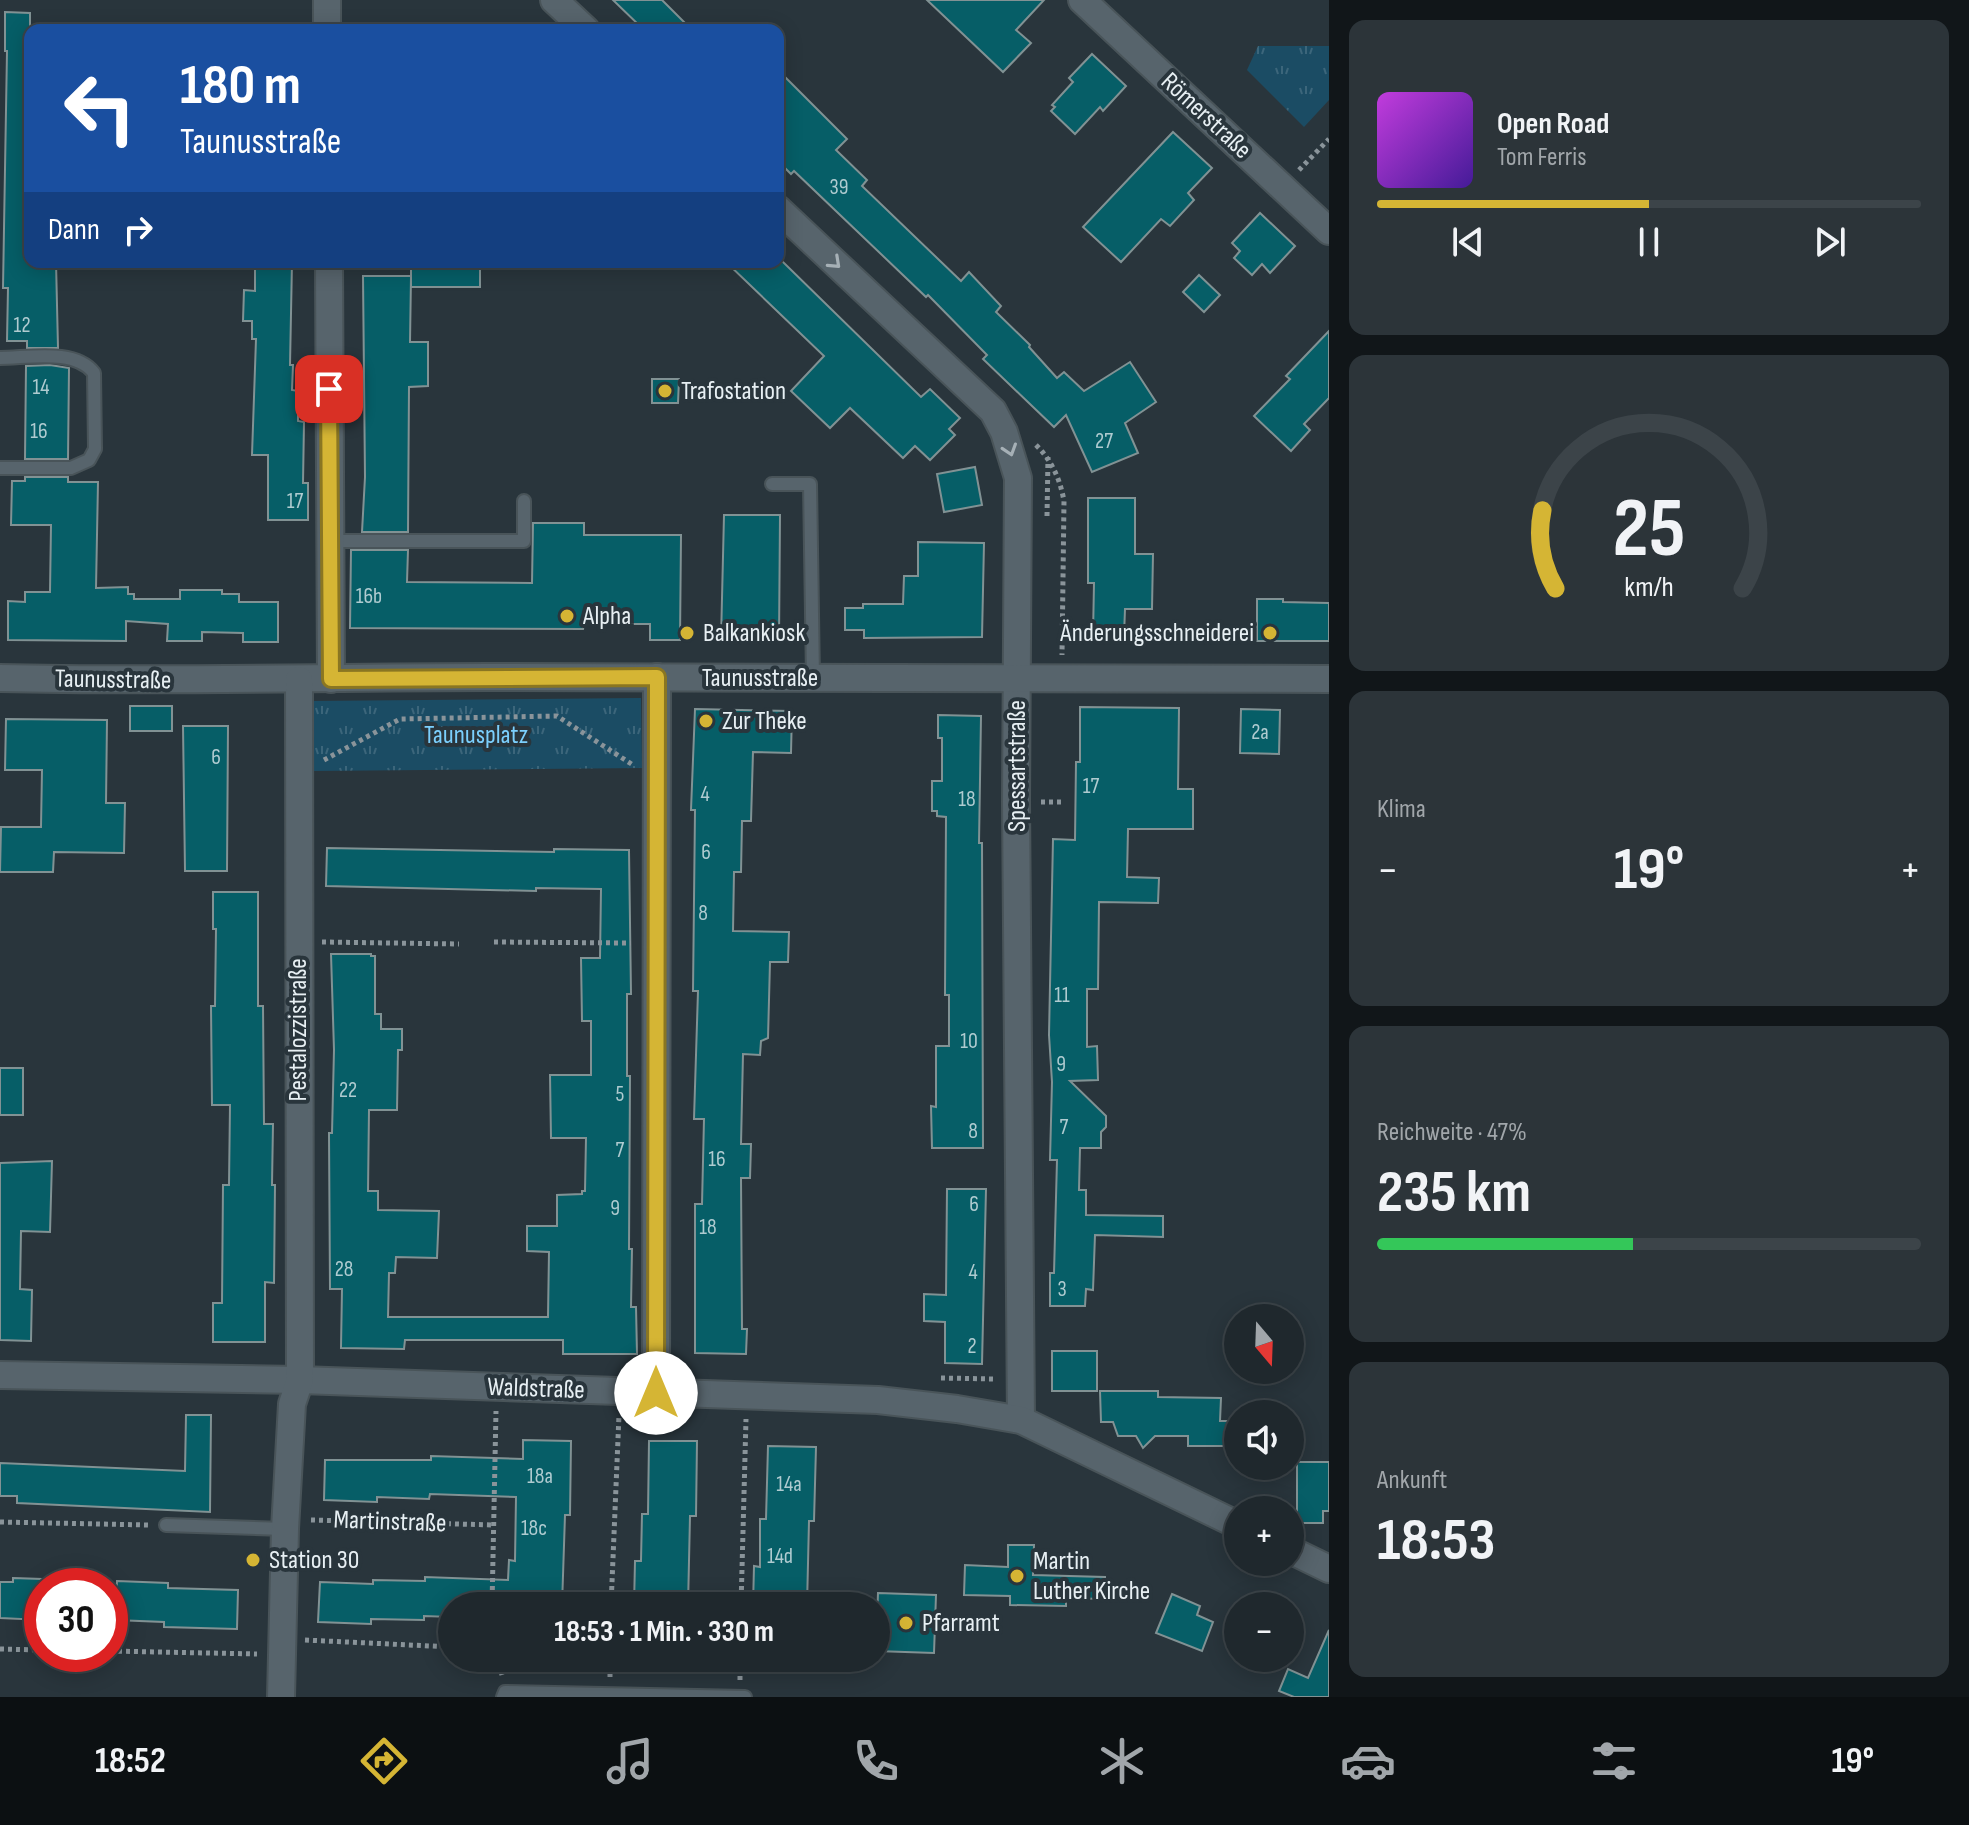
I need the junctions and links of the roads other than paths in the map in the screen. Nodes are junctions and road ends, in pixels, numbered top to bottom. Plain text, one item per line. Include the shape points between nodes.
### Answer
1 (327, 0) edge
2 (554, 0) edge
3 (1082, 0) edge
4 (327, 24) edge
5 (580, 24) edge
6 (784, 215) edge
7 (1329, 231) edge
8 (329, 268) edge
9 (0, 358) edge
10 (0, 468) edge
11 (772, 484) dead end
12 (524, 501) dead end
13 (330, 541) junction
14 (657, 677) junction
15 (0, 678) edge
16 (813, 678) junction
17 (331, 679) junction
18 (1329, 679) edge
19 (299, 680) junction
20 (1017, 681) junction
21 (0, 1375) edge
22 (300, 1380) junction
23 (656, 1393) junction
24 (1021, 1420) junction
25 (1224, 1518) edge
26 (285, 1524) junction
27 (166, 1525) road end
28 (1304, 1557) edge
29 (1329, 1569) edge
30 (281, 1697) edge
31 (503, 1697) edge
32 (745, 1697) edge

1 - 4 street
2 - 5 street
3 - 7 street, Römerstraße
6 -> 20 street, Spessartstraße via 993,411 1004,432 1018,478
8 - 13 street
9 - 10 lane via 69,358 91,369 95,449 89,460 71,468
11 - 16 lane via 810,484
12 - 13 lane via 524,541
13 - 17 street
14 - 16 street, Taunusstraße
14 - 17 street, Taunusstraße
14 - 23 street
15 - 19 street, Taunusstraße
16 - 20 street, Taunusstraße
17 - 19 street, Taunusstraße
18 - 20 street, Taunusstraße
19 - 22 street, Pestalozzistraße
20 - 24 street, Spessartstraße
21 - 22 street, Waldstraße
22 - 23 street, Waldstraße
22 - 26 street via 292,1404
23 - 24 street, Waldstraße via 878,1400
24 - 25 street, Waldstraße
26 - 27 lane
26 - 30 street
28 - 29 street
31 - 32 lane via 505,1692

